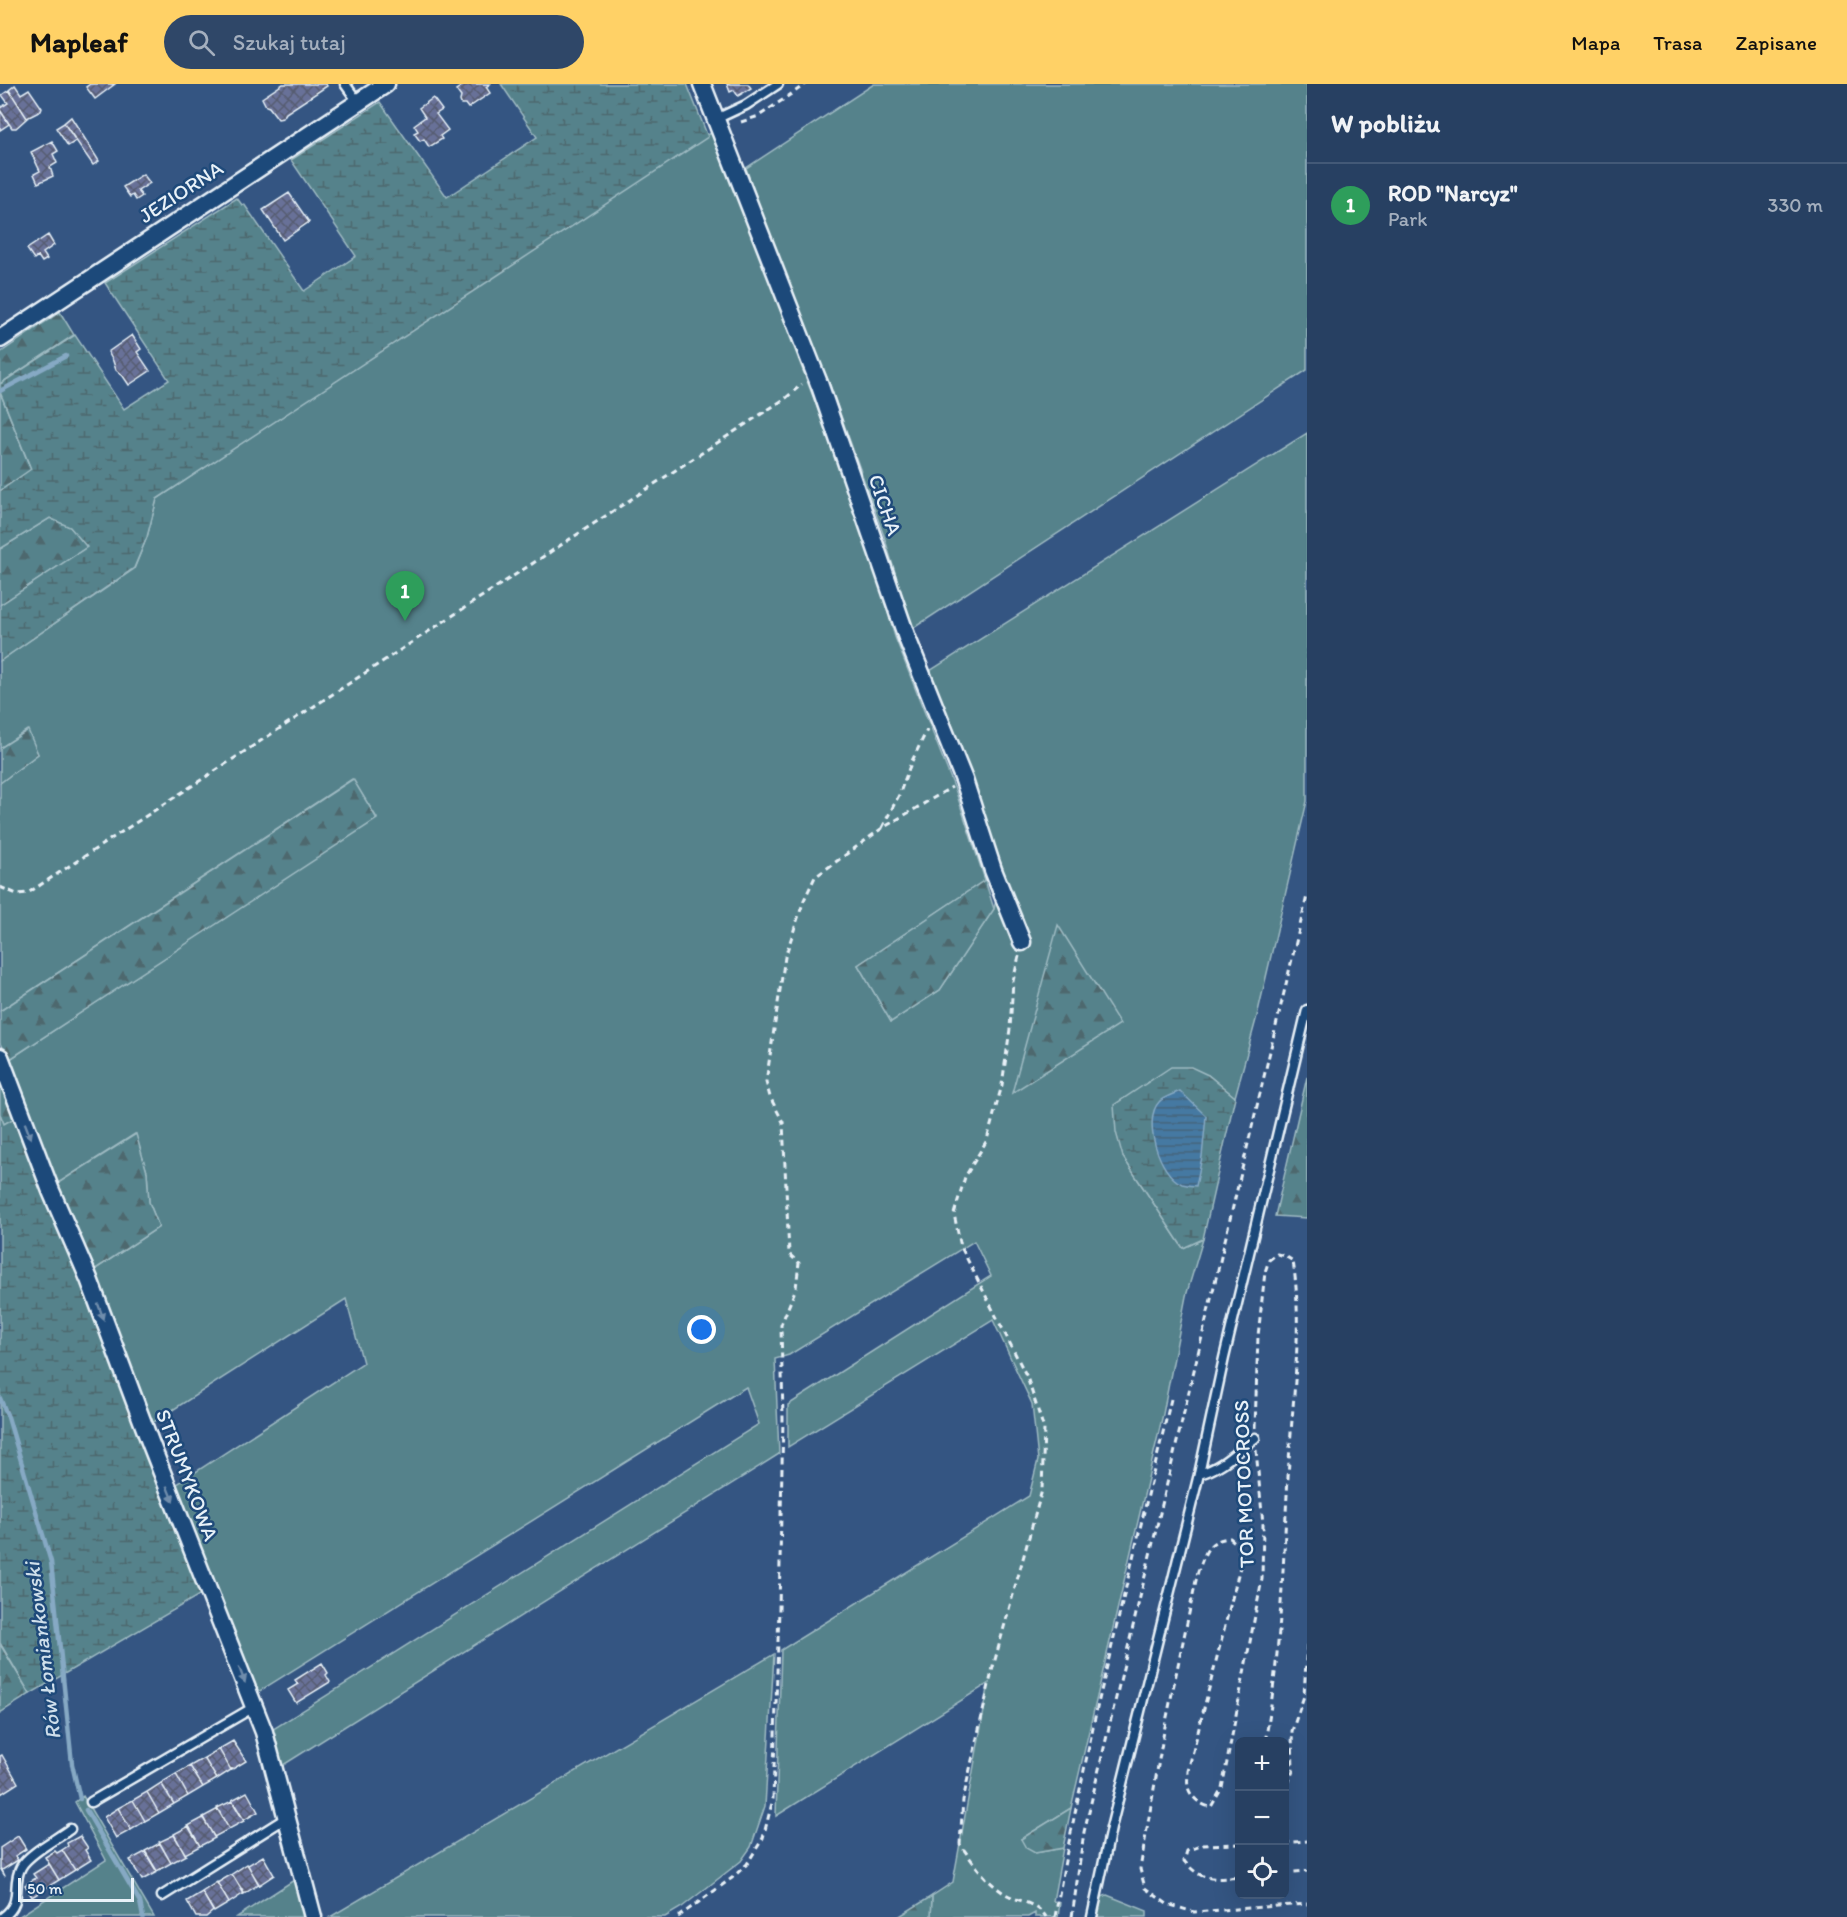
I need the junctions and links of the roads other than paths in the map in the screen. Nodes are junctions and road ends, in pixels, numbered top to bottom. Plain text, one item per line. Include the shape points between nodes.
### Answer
1 (345, 84) edge
2 (386, 84) edge
3 (702, 84) edge
4 (778, 84) edge
5 (358, 102) junction
6 (716, 119) junction
7 (0, 339) edge
8 (1022, 942) road end
9 (1307, 1010) edge
10 (0, 1056) edge
11 (1255, 1438) road end
12 (1199, 1474) junction
13 (254, 1707) junction
14 (91, 1802) dead end
15 (286, 1818) junction
16 (70, 1829) dead end
17 (162, 1896) dead end
18 (3, 1917) edge
19 (313, 1917) edge
20 (1092, 1917) edge

1 - 5 lane
2 - 5 street, JEZIORNA
3 - 6 street, CICHA
4 - 6 lane
5 - 7 street, JEZIORNA
6 - 8 street, CICHA via 820,386 907,638 964,780 993,870
9 - 12 lane
10 -> 13 street, STRUMYKOWA
11 - 12 lane via 1223,1465
12 - 20 lane
13 - 14 lane
13 - 15 street, STRUMYKOWA
15 - 17 lane
15 - 19 street, STRUMYKOWA
16 - 18 lane via 26,1861 17,1878 16,1903

